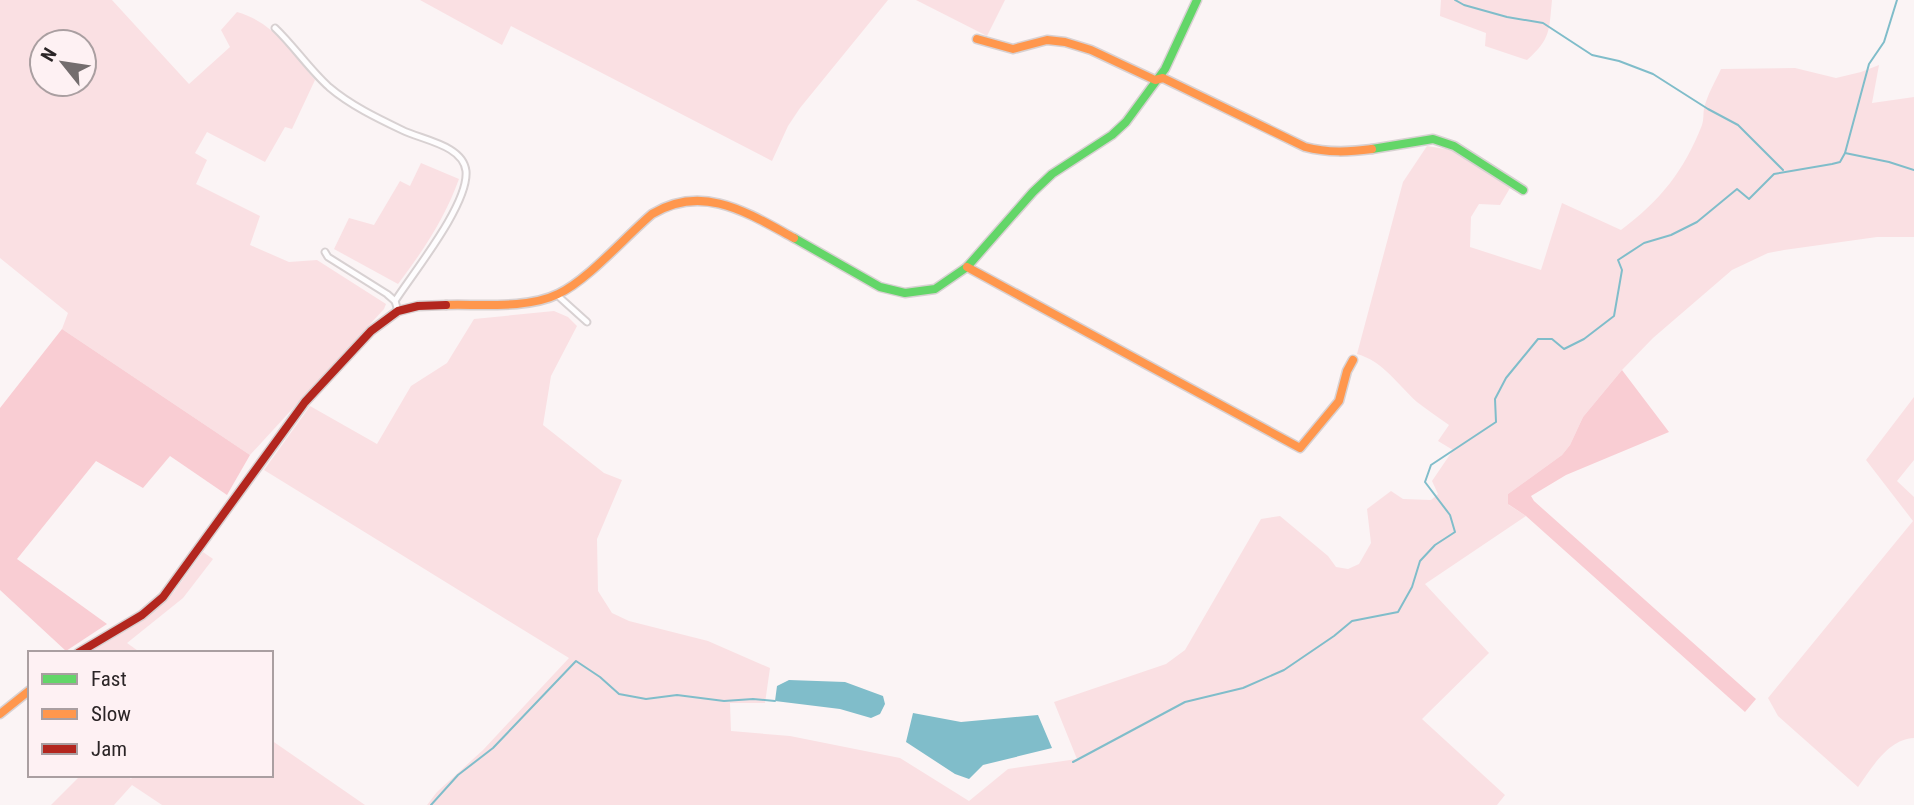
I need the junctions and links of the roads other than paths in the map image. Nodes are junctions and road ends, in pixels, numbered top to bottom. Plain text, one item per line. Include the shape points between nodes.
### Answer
1 (1197, 0) edge
2 (275, 28) dead end
3 (977, 39) dead end
4 (1160, 78) junction
5 (1523, 190) dead end
6 (325, 252) dead end
7 (967, 267) junction
8 (557, 295) junction
9 (395, 301) junction
10 (398, 311) junction
11 (587, 322) dead end
12 (1353, 360) dead end
13 (81, 651) edge
14 (28, 692) edge
15 (0, 713) edge

1 - 4 street
2 - 9 street via 340,96 456,152 464,163 466,178 456,207
3 - 4 street via 1019,50 1056,40 1155,80
4 - 5 street via 1313,149 1350,152 1425,139 1441,141
4 - 7 street via 1119,129 1042,183
6 - 9 street
7 - 8 street via 935,289 895,292 752,215 718,202 690,199 652,214 580,280
7 - 12 street via 1300,448 1339,401
8 - 10 street via 522,303 418,306
8 - 11 street
9 - 10 street
10 - 13 street via 371,331 306,402 163,597
14 - 15 street

